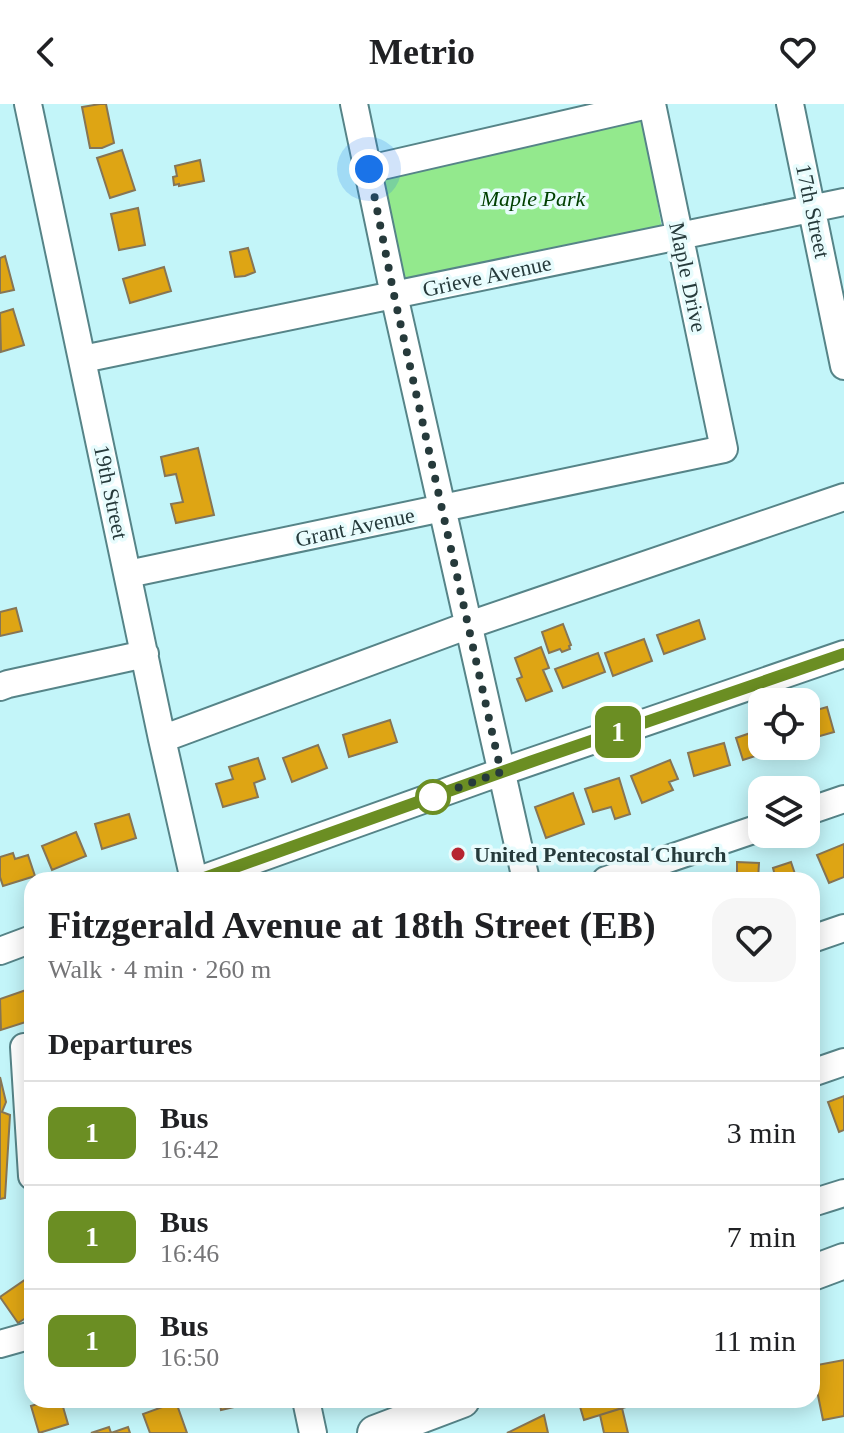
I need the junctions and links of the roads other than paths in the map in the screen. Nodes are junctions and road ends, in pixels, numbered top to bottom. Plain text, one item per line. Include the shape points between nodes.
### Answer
1 (28, 104) edge
2 (354, 104) edge
3 (652, 104) edge
4 (790, 104) edge
5 (369, 169) junction
6 (844, 202) edge
7 (812, 208) junction
8 (679, 237) junction
9 (394, 295) junction
10 (83, 359) junction
11 (844, 366) edge
12 (724, 449) joint
13 (844, 497) edge
14 (442, 509) junction
15 (128, 574) junction
16 (469, 625) junction
17 (145, 654) junction
18 (844, 654) edge
19 (0, 687) edge
20 (162, 739) junction
21 (501, 772) junction
22 (844, 799) edge
23 (820, 807) edge
24 (748, 832) edge
25 (195, 872) edge
26 (220, 872) edge
27 (524, 872) edge
28 (630, 872) edge
29 (844, 928) edge
30 (820, 936) edge
31 (24, 942) edge
32 (0, 951) edge
33 (19, 1049) edge
34 (844, 1062) edge
35 (820, 1070) edge
36 (24, 1098) edge
37 (844, 1193) edge
38 (820, 1200) edge
39 (844, 1261) edge
40 (820, 1269) edge
41 (24, 1337) edge
42 (0, 1344) edge
43 (308, 1408) edge
44 (441, 1408) edge
45 (313, 1433) edge
46 (375, 1433) edge

1 - 10 street, 19th Street
2 - 5 street
3 - 5 street
3 - 8 street, Maple Drive
4 - 7 street, 17th Street
5 - 9 street
6 - 7 street, Grieve Avenue
7 - 8 street, Grieve Avenue
7 - 11 street, 17th Street
8 - 9 street, Grieve Avenue
8 - 12 street, Maple Drive
9 - 10 street, Grieve Avenue
9 - 14 street
10 - 15 street, 19th Street
12 - 14 street, Grant Avenue
13 - 16 street
14 - 15 street, Grant Avenue
14 - 16 street
15 - 17 street, 19th Street
16 - 20 street
16 - 21 street
17 - 19 street
17 - 20 street, 19th Street
18 - 21 street
20 - 25 street, 19th Street
21 - 26 street
21 - 27 street
22 - 23 street
24 - 28 street
29 - 30 street
31 - 32 street
33 - 36 street
34 - 35 street
37 - 38 street
39 - 40 main road
41 - 42 street
43 - 45 street
44 - 46 main road

